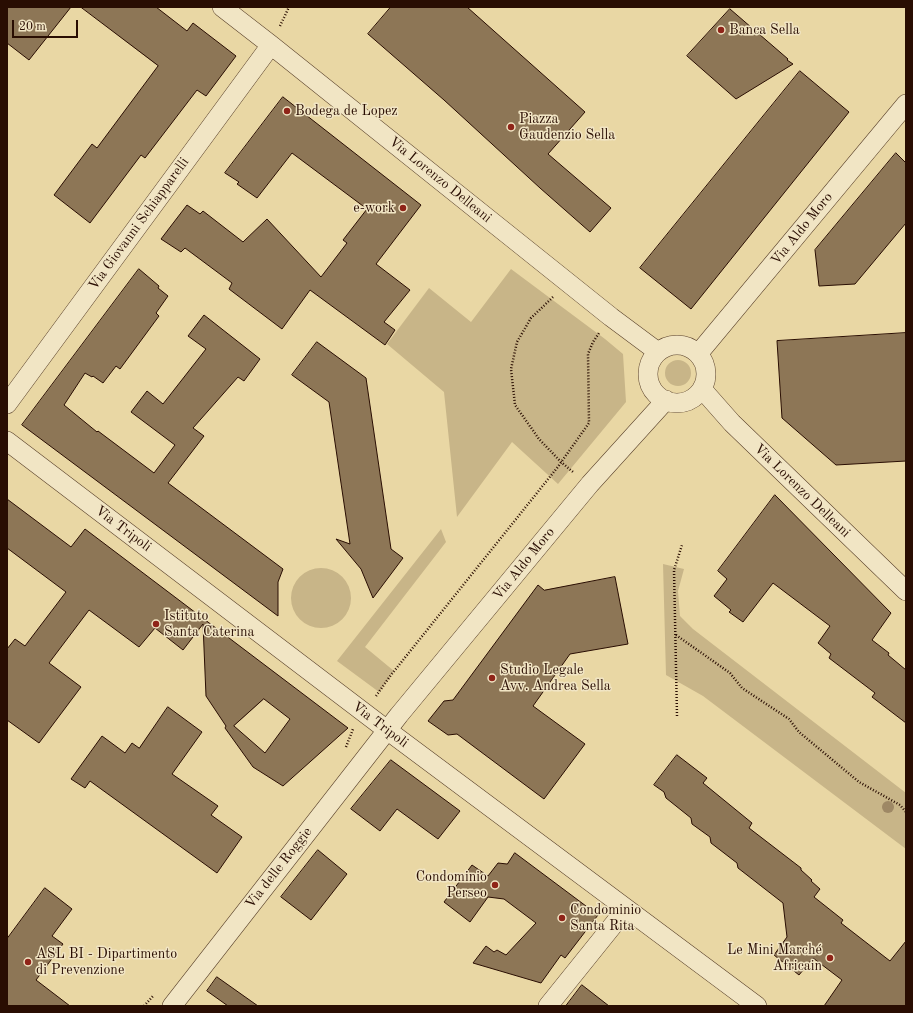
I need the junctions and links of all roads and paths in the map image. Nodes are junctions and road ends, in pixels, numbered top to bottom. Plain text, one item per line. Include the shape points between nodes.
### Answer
1 (222, 7) edge
2 (271, 45) junction
3 (906, 104) edge
4 (568, 283) junction
5 (611, 317) junction
6 (658, 352) junction
7 (698, 354) junction
8 (702, 389) junction
9 (666, 400) junction
10 (7, 404) edge
11 (7, 441) edge
12 (561, 462) junction
13 (590, 484) junction
14 (682, 545) dead end
15 (906, 591) edge
16 (676, 635) junction
17 (364, 713) junction
18 (677, 716) dead end
19 (387, 730) junction
20 (344, 753) dead end
21 (906, 812) edge
22 (626, 909) junction
23 (154, 994) dead end
24 (144, 1006) edge
25 (172, 1006) edge
26 (548, 1006) edge
27 (757, 1006) edge

1 - 2 street, Via Lorenzo Delleani
2 - 4 street, Via Lorenzo Delleani
2 - 10 street, Via Giovanni Schiapparelli
3 - 7 street, Via Aldo Moro
4 - 5 street, Via Lorenzo Delleani
4 - 12 path via 532,318 517,342 511,370 515,405 539,439
5 - 6 street, Via Lorenzo Delleani
5 - 12 path via 593,342 588,354 589,423
6 - 7 street via 666,347 679,345
6 - 9 street via 649,368 649,378 657,395
7 - 8 street via 704,362 706,371
8 - 9 street via 690,400 674,403
8 - 15 street, Via Lorenzo Delleani via 732,423
9 - 13 street, Via Aldo Moro
11 - 17 street, Via Tripoli
12 - 13 path
12 - 17 path via 391,675
13 - 19 street, Via Aldo Moro
14 - 16 path via 674,570
16 - 18 path
16 - 21 path via 730,673 742,688 789,719 799,732 859,782 900,805
17 - 19 street, Via Tripoli
17 - 20 path via 352,730
19 - 22 street, Via Tripoli
19 - 25 street, Via delle Roggie
22 - 26 street
22 - 27 street, Via Tripoli
23 - 24 path

